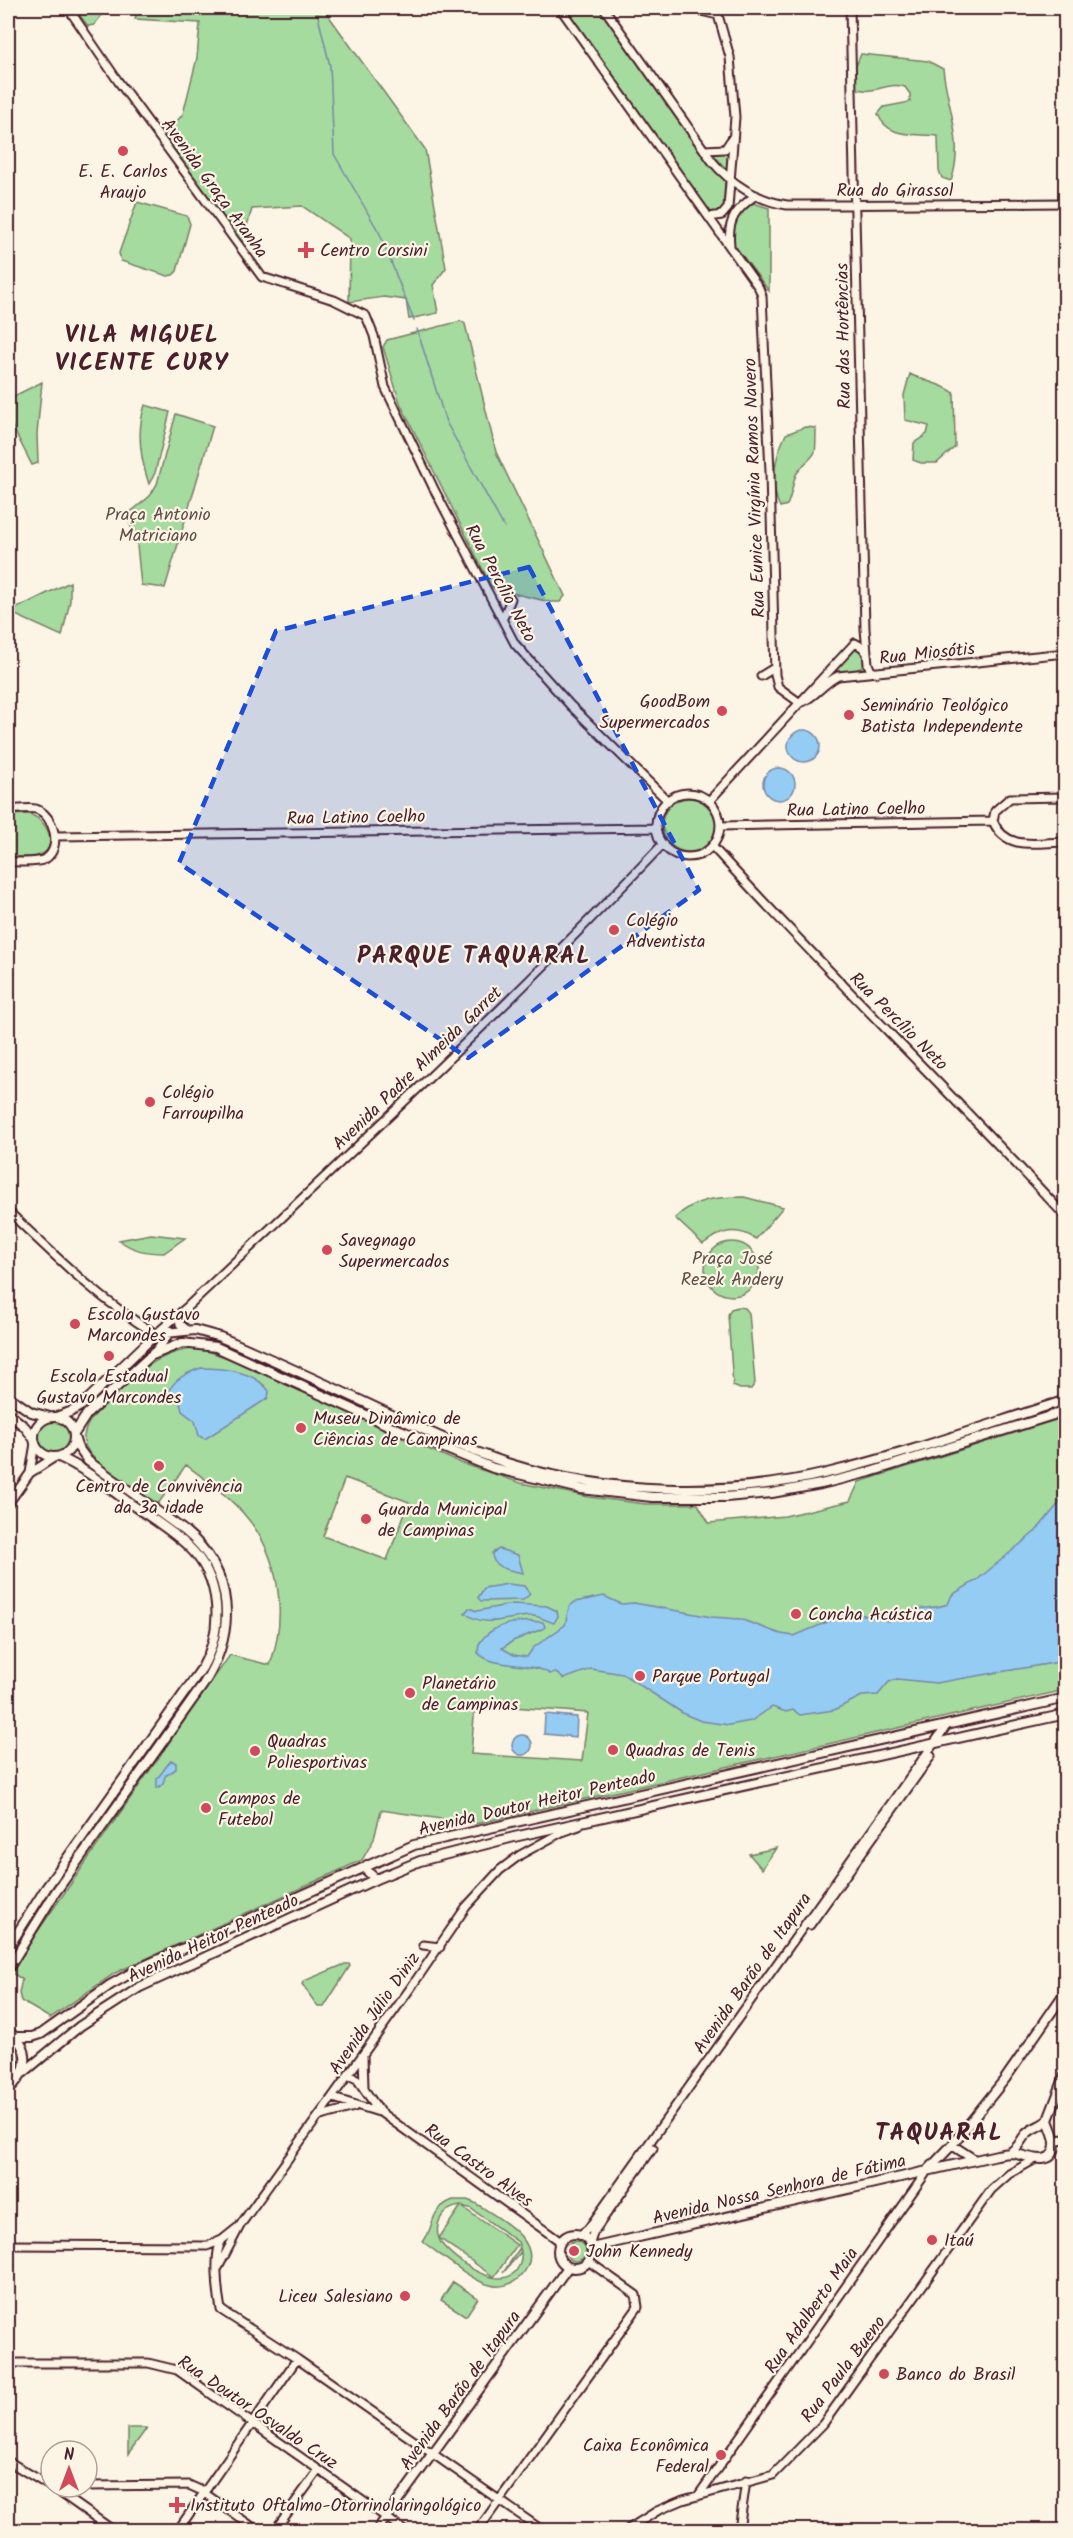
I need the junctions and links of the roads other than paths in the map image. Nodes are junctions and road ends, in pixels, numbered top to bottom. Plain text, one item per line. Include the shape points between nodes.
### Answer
1 (68, 8) edge
2 (560, 8) edge
3 (604, 8) edge
4 (612, 8) edge
5 (688, 8) edge
6 (850, 8) edge
7 (717, 11) edge
8 (611, 17) junction
9 (735, 135) junction
10 (705, 150) junction
11 (731, 180) junction
12 (756, 195) junction
13 (1065, 203) edge
14 (855, 205) junction
15 (709, 217) junction
16 (730, 248) junction
17 (374, 336) joint
18 (511, 599) dead end
19 (502, 618) junction
20 (1065, 652) edge
21 (868, 654) junction
22 (868, 664) junction
23 (835, 665) junction
24 (774, 668) junction
25 (876, 673) junction
26 (856, 675) junction
27 (761, 676) dead end
28 (838, 676) junction
29 (800, 703) junction
30 (1065, 797) edge
31 (668, 801) junction
32 (709, 801) junction
33 (8, 810) edge
34 (993, 822) junction
35 (720, 826) junction
36 (657, 828) junction
37 (55, 836) junction
38 (1065, 842) edge
39 (663, 844) junction
40 (712, 846) junction
41 (8, 862) edge
42 (8, 1211) edge
43 (1065, 1217) edge
44 (186, 1308) junction
45 (179, 1318) junction
46 (139, 1323) junction
47 (186, 1329) junction
48 (170, 1332) junction
49 (156, 1334) junction
50 (142, 1348) junction
51 (150, 1356) junction
52 (8, 1396) edge
53 (1065, 1400) edge
54 (1065, 1411) edge
55 (8, 1413) edge
56 (54, 1417) junction
57 (74, 1436) junction
58 (34, 1441) junction
59 (57, 1457) junction
60 (30, 1473) junction
61 (8, 1504) edge
62 (1065, 1698) edge
63 (1065, 1714) edge
64 (947, 1725) junction
65 (954, 1740) junction
66 (935, 1744) junction
67 (596, 1819) junction
68 (471, 1831) junction
69 (534, 1832) junction
70 (476, 1845) junction
71 (535, 1845) junction
72 (367, 1865) junction
73 (376, 1879) junction
74 (332, 1899) joint
75 (206, 1940) joint
76 (423, 1945) dead end
77 (440, 1947) junction
78 (8, 1948) edge
79 (8, 1969) edge
80 (1064, 1993) edge
81 (8, 2031) edge
82 (15, 2037) junction
83 (363, 2055) junction
84 (23, 2073) junction
85 (1065, 2073) edge
86 (348, 2075) junction
87 (8, 2090) edge
88 (364, 2090) junction
89 (333, 2098) junction
90 (361, 2106) junction
91 (380, 2112) junction
92 (319, 2117) junction
93 (1048, 2120) junction
94 (1065, 2139) edge
95 (1055, 2141) junction
96 (952, 2145) junction
97 (1009, 2153) junction
98 (975, 2160) junction
99 (1034, 2160) junction
100 (928, 2170) junction
101 (241, 2224) junction
102 (580, 2235) junction
103 (222, 2240) junction
104 (561, 2242) junction
105 (8, 2245) edge
106 (207, 2246) junction
107 (590, 2246) junction
108 (217, 2259) junction
109 (588, 2261) junction
110 (568, 2266) junction
111 (218, 2268) junction
112 (297, 2359) junction
113 (8, 2362) edge
114 (252, 2423) junction
115 (432, 2455) junction
116 (8, 2461) edge
117 (318, 2471) junction
118 (39, 2480) edge
119 (746, 2481) junction
120 (99, 2486) edge
121 (204, 2493) junction
122 (698, 2496) junction
123 (68, 2499) edge
124 (499, 2499) junction
125 (386, 2518) junction
126 (113, 2530) edge
127 (178, 2530) edge
128 (257, 2530) edge
129 (275, 2530) edge
130 (377, 2530) edge
131 (404, 2530) edge
132 (477, 2530) edge
133 (542, 2530) edge
134 (627, 2530) edge
135 (739, 2530) edge

1 - 17 main road, Avenida Graça Aranha via 262,277 359,311 370,322
2 - 15 main road
3 - 8 main road, Rua do Girassol
4 - 8 main road
5 - 7 main road
6 - 14 main road, Rua das Hortências
7 - 9 main road via 730,57
8 - 10 main road, Rua do Girassol
9 - 10 main road via 725,149
9 - 11 main road
10 - 11 main road, Rua do Girassol
11 - 12 main road, Rua do Girassol
11 - 15 main road via 728,208 722,215
12 - 14 main road, Rua do Girassol via 783,205
12 - 16 main road via 733,215
13 - 14 main road, Rua do Girassol
14 - 21 main road, Rua das Hortências
15 - 16 main road
16 - 24 main road, Rua Eunice Virgínia Ramos Navero via 759,288 764,306
17 - 19 main road, Rua Percílio Neto via 385,387
18 - 19 main road
19 - 31 main road, Rua Percílio Neto via 522,654
20 - 25 main road, Rua Miosótis
21 - 22 main road, Rua das Hortências
21 - 23 main road via 855,643
22 - 25 main road
22 - 26 main road
23 - 28 main road
23 - 29 main road
24 - 27 main road
24 - 29 main road, Rua Eunice Virgínia Ramos Navero via 778,687
25 - 26 main road, Rua Miosótis
26 - 28 main road, Rua Miosótis
28 - 29 main road
29 - 32 main road
30 - 34 main road via 1010,798 995,811
31 - 32 main road via 689,794
31 - 36 main road via 658,816
32 - 35 main road
33 - 37 main road via 35,809 45,816
34 - 35 main road, Rua Latino Coelho
34 - 38 main road via 1012,843
35 - 40 main road
36 - 37 main road, Rua Latino Coelho
36 - 39 main road
37 - 41 main road via 52,852 45,858
39 - 40 main road via 676,854 692,857
39 - 44 main road, Avenida Padre Almeida Garret via 529,981
40 - 43 main road, Rua Percílio Neto
42 - 46 main road via 89,1288
44 - 45 main road
44 - 49 main road
45 - 47 main road
45 - 48 main road
46 - 49 main road
46 - 50 main road via 145,1335
47 - 48 main road
47 - 53 main road via 220,1337 490,1457 550,1473 628,1485 712,1488 808,1477
48 - 49 main road
48 - 51 main road
49 - 50 main road
50 - 56 main road via 82,1405
51 - 54 main road via 182,1343 216,1347 493,1468 581,1489 652,1497 726,1497 821,1484
51 - 57 main road via 87,1414
52 - 56 main road via 31,1412
55 - 58 main road
56 - 57 main road via 67,1422
56 - 58 main road via 39,1424
57 - 59 main road via 70,1449
57 - 79 main road via 88,1461 198,1542 216,1567 223,1588 225,1632 217,1662 203,1685 55,1893
58 - 59 main road via 41,1452
58 - 60 main road
59 - 60 main road
59 - 78 main road via 82,1468 175,1535 196,1555 210,1577 217,1614 213,1645 202,1668
60 - 61 main road
62 - 64 main road, Avenida Doutor Heitor Penteado
63 - 65 main road, Avenida Doutor Heitor Penteado
64 - 66 main road, Avenida Barão de Itapura
64 - 68 main road, Avenida Doutor Heitor Penteado
65 - 66 main road, Avenida Doutor Heitor Penteado
65 - 107 main road, Avenida Barão de Itapura via 937,1748 918,1774 593,2233
66 - 67 main road, Avenida Doutor Heitor Penteado
66 - 102 main road, Avenida Barão de Itapura
67 - 69 main road, Avenida Doutor Heitor Penteado
67 - 71 main road, Avenida Júlio Diniz
68 - 70 main road
68 - 72 main road, Avenida Doutor Heitor Penteado via 414,1845
69 - 70 main road, Avenida Doutor Heitor Penteado
69 - 71 main road via 542,1836
70 - 73 main road, Avenida Doutor Heitor Penteado
71 - 77 main road, Avenida Júlio Diniz via 485,1885
72 - 73 main road
72 - 75 main road, Avenida Doutor Heitor Penteado
73 - 74 main road, Avenida Doutor Heitor Penteado
74 - 84 main road, Avenida Heitor Penteado via 129,1993 80,2026
75 - 82 main road, Avenida Heitor Penteado via 121,1978 41,2034
76 - 77 main road
77 - 83 main road, Avenida Júlio Diniz
80 - 96 main road, Rua Adalberto Maia via 1005,2079
81 - 82 main road
82 - 84 main road via 23,2050
83 - 86 main road, Avenida Júlio Diniz
83 - 88 main road
84 - 87 main road, Avenida Heitor Penteado
85 - 93 main road
86 - 88 main road, Rua Castro Alves via 357,2079
86 - 89 main road, Avenida Júlio Diniz
88 - 91 main road, Rua Castro Alves
89 - 90 main road, Rua Castro Alves
89 - 92 main road, Avenida Júlio Diniz
90 - 91 main road, Rua Castro Alves
90 - 92 main road
91 - 104 main road, Rua Castro Alves
92 - 101 main road, Avenida Júlio Diniz
93 - 95 main road
93 - 97 main road
94 - 95 main road
95 - 99 main road via 1049,2157
96 - 98 main road
96 - 100 main road, Rua Adalberto Maia
97 - 98 main road, Avenida Nossa Senhora de Fátima
97 - 99 main road
98 - 100 main road, Avenida Nossa Senhora de Fátima
99 - 119 main road, Rua Paula Bueno via 991,2190 823,2424 773,2475
100 - 107 main road, Avenida Nossa Senhora de Fátima
100 - 122 main road, Rua Adalberto Maia
101 - 103 main road
101 - 111 main road, Avenida Júlio Diniz
102 - 104 main road, Avenida Barão de Itapura
102 - 107 main road
103 - 106 main road
103 - 108 main road
104 - 110 main road via 558,2256
105 - 106 main road
106 - 108 main road
107 - 109 main road, Avenida Barão de Itapura
108 - 111 main road
109 - 110 main road via 579,2268
109 - 124 main road via 636,2295 638,2307
110 - 115 main road, Avenida Barão de Itapura
111 - 112 main road via 221,2310
112 - 114 main road
112 - 115 main road
113 - 114 main road, Rua Doutor Osvaldo Cruz via 131,2362 166,2366
114 - 117 main road, Rua Doutor Osvaldo Cruz
114 - 121 main road
115 - 124 main road
115 - 125 main road, Avenida Barão de Itapura
116 - 118 main road
117 - 125 main road, Rua Doutor Osvaldo Cruz
117 - 129 main road
119 - 122 main road, Rua Paula Bueno
119 - 135 main road
120 - 121 main road via 189,2485
121 - 127 main road
121 - 128 main road
122 - 134 main road, Rua Paula Bueno via 657,2511
123 - 126 main road
124 - 132 main road
124 - 133 main road
125 - 130 main road, Avenida Barão de Itapura
125 - 131 main road, Rua Doutor Osvaldo Cruz

